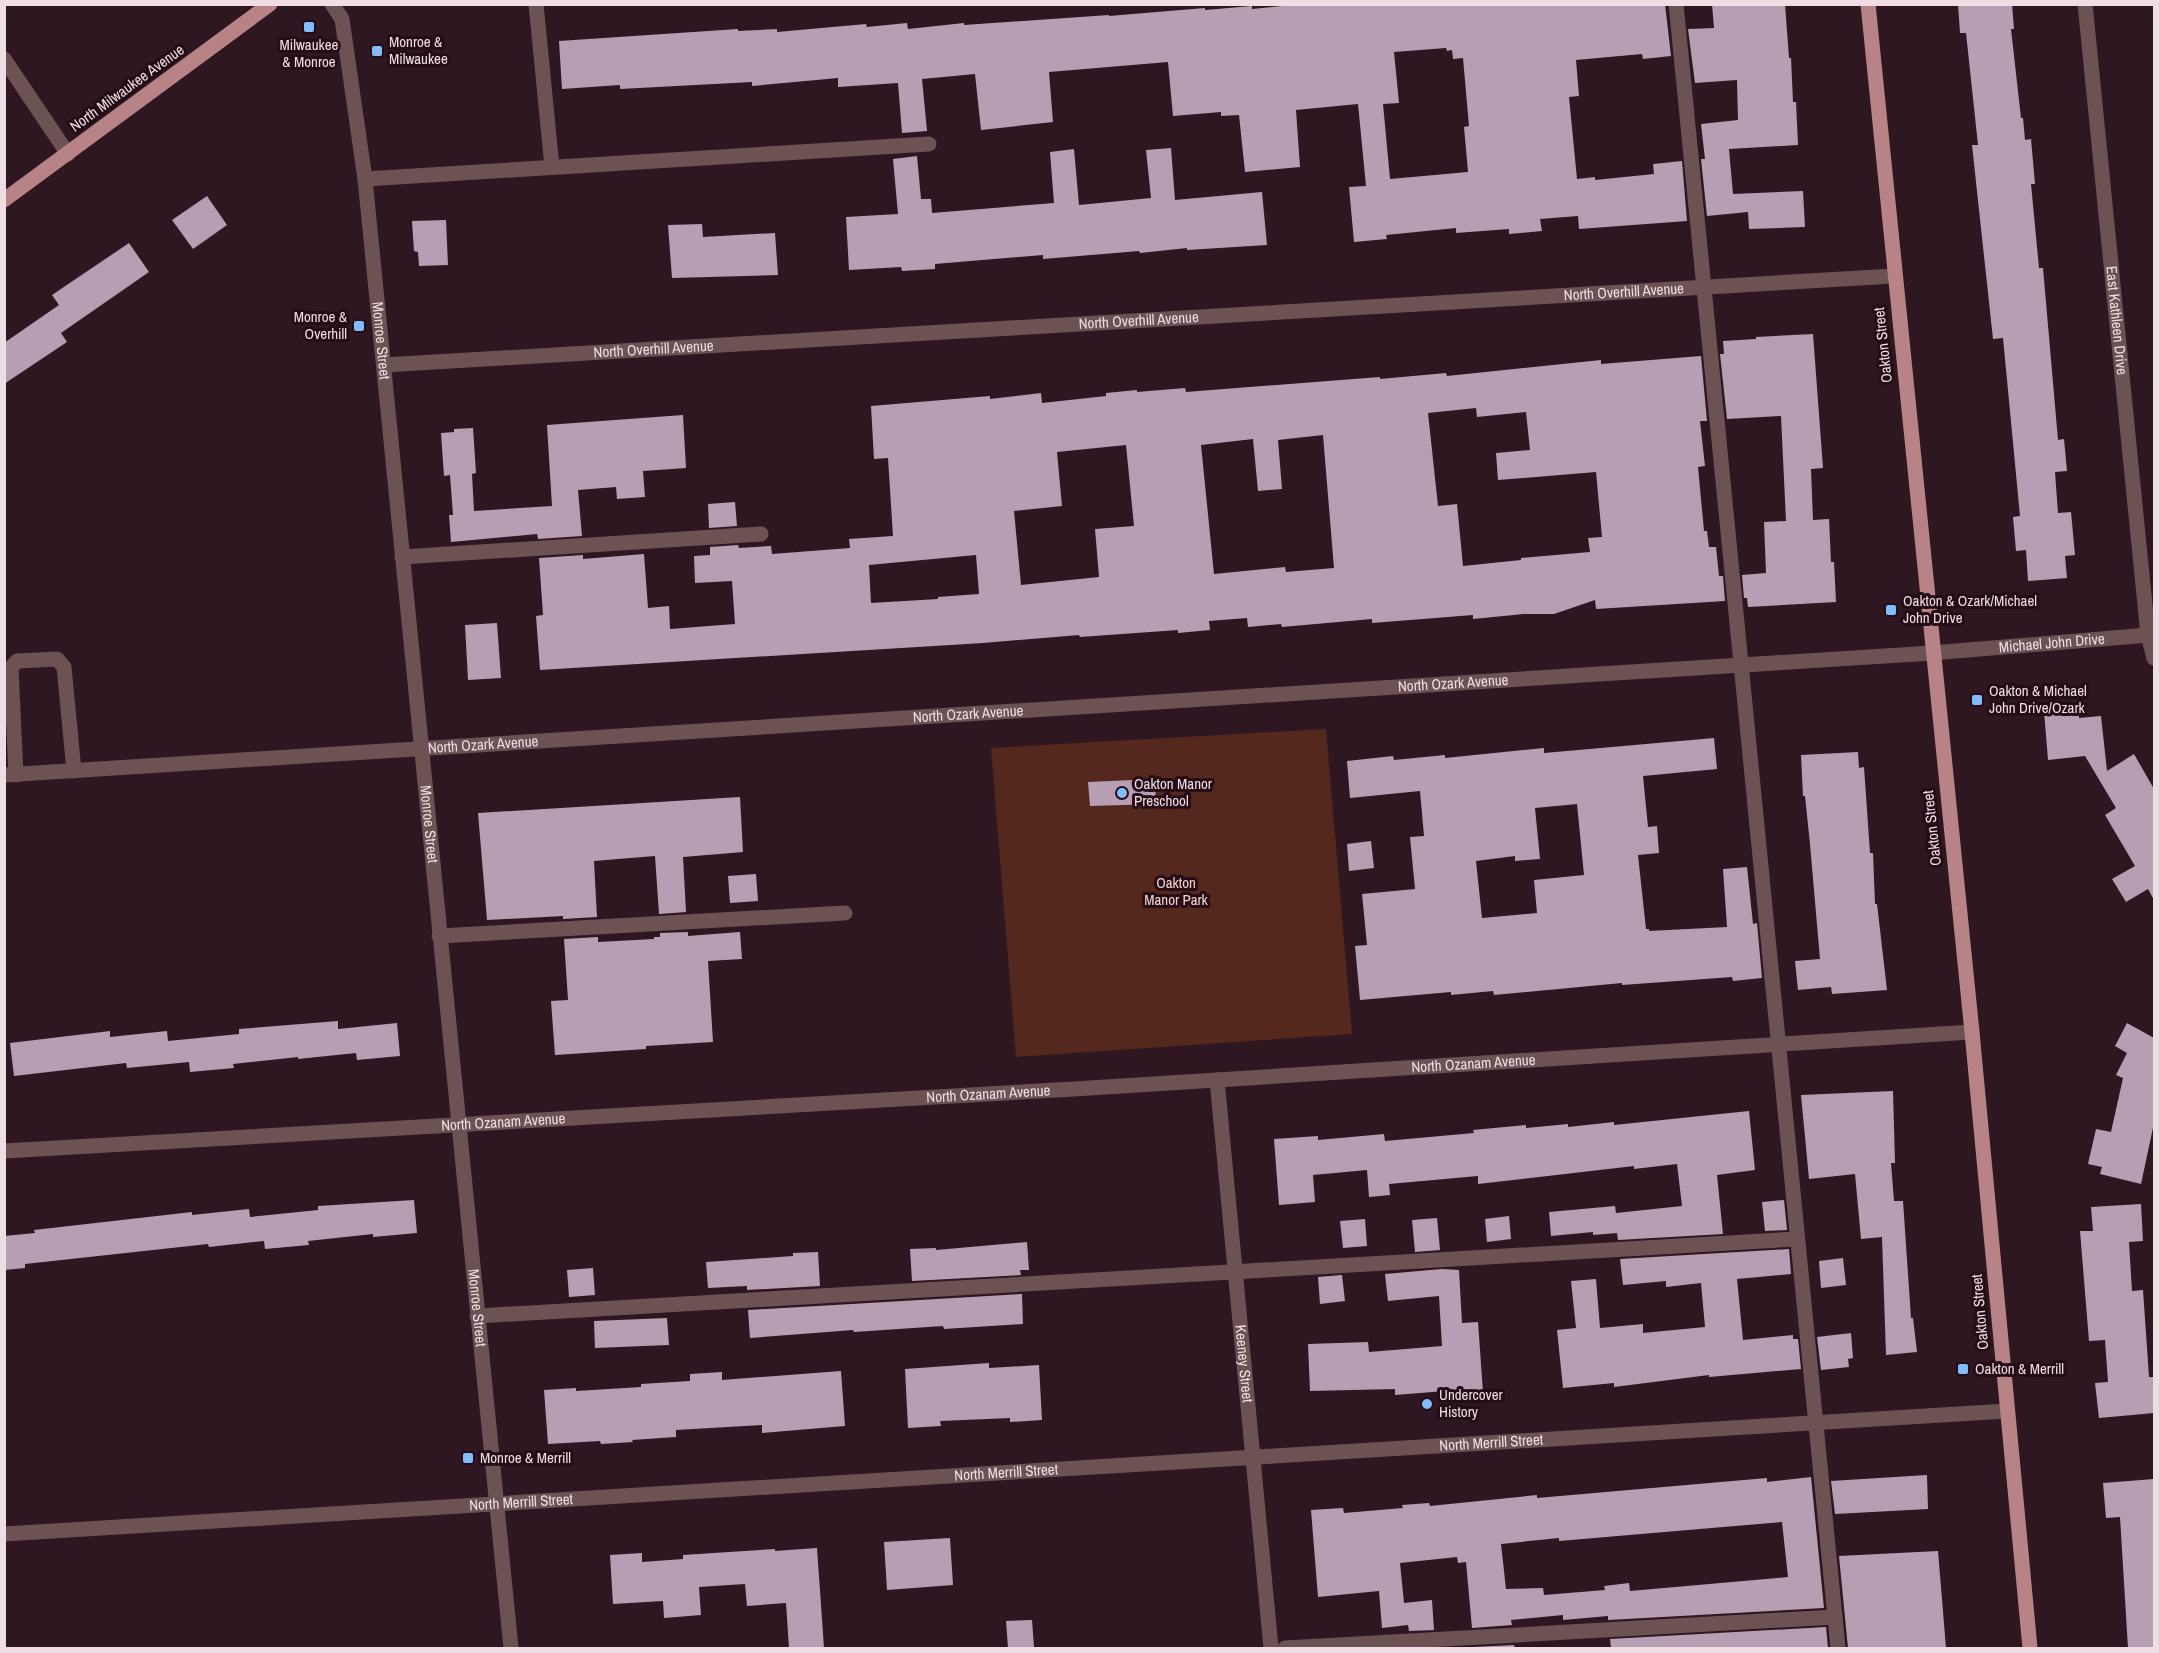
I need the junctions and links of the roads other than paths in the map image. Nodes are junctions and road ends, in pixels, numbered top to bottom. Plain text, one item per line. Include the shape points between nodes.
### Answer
1 (270, 4) edge
2 (332, 4) edge
3 (536, 4) edge
4 (1676, 4) edge
5 (1868, 4) edge
6 (2085, 4) edge
7 (4, 58) edge
8 (929, 144) dead end
9 (68, 154) junction
10 (552, 167) junction
11 (365, 179) junction
12 (4, 200) edge
13 (1894, 276) junction
14 (1704, 287) junction
15 (384, 365) junction
16 (761, 534) dead end
17 (402, 557) junction
18 (2148, 635) junction
19 (1932, 653) junction
20 (2154, 658) edge
21 (1741, 666) junction
22 (422, 750) junction
23 (74, 771) junction
24 (10, 775) edge
25 (845, 913) dead end
26 (439, 936) junction
27 (1972, 1032) junction
28 (1778, 1044) junction
29 (1217, 1080) junction
30 (458, 1124) junction
31 (4, 1151) edge
32 (1797, 1239) junction
33 (1235, 1272) junction
34 (477, 1316) junction
35 (2007, 1411) junction
36 (1816, 1423) junction
37 (1252, 1459) junction
38 (496, 1504) junction
39 (4, 1534) edge
40 (1835, 1617) junction
41 (511, 1648) edge
42 (1271, 1648) edge
43 (1285, 1648) edge
44 (1838, 1648) edge
45 (2030, 1648) edge

1 - 9 main road, North Milwaukee Avenue
2 - 11 street, Monroe Street via 342,19
3 - 10 street
4 - 14 street
5 - 13 main road, Oakton Street
6 - 18 street, East Kathleen Drive
7 - 9 street
8 - 10 street
9 - 12 main road, North Milwaukee Avenue
10 - 11 street
11 - 15 street, Monroe Street
13 - 14 street, North Overhill Avenue
13 - 19 main road, Oakton Street
14 - 15 street, North Overhill Avenue
14 - 21 street
15 - 17 street, Monroe Street
16 - 17 street
17 - 22 street, Monroe Street
18 - 19 street, Michael John Drive
18 - 20 street
19 - 21 street, North Ozark Avenue
19 - 27 main road, Oakton Street
21 - 22 street, North Ozark Avenue
21 - 28 street
22 - 23 street, North Ozark Avenue
22 - 26 street, Monroe Street
23 - 24 street, North Ozark Avenue
23 - 24 street via 64,667 57,659 17,661 11,668
25 - 26 street
26 - 30 street, Monroe Street
27 - 28 street, North Ozanam Avenue
27 - 35 main road, Oakton Street
28 - 29 street, North Ozanam Avenue
28 - 32 street
29 - 30 street, North Ozanam Avenue
29 - 33 street, Keeney Street
30 - 31 street, North Ozanam Avenue
30 - 34 street, Monroe Street
32 - 33 street
32 - 36 street
33 - 34 street
33 - 37 street, Keeney Street
34 - 38 street, Monroe Street
35 - 36 street, North Merrill Street
35 - 45 main road, Oakton Street
36 - 37 street, North Merrill Street
36 - 40 street
37 - 38 street, North Merrill Street
37 - 42 street, Keeney Street
38 - 39 street, North Merrill Street
38 - 41 street, Monroe Street
40 - 43 street
40 - 44 street

